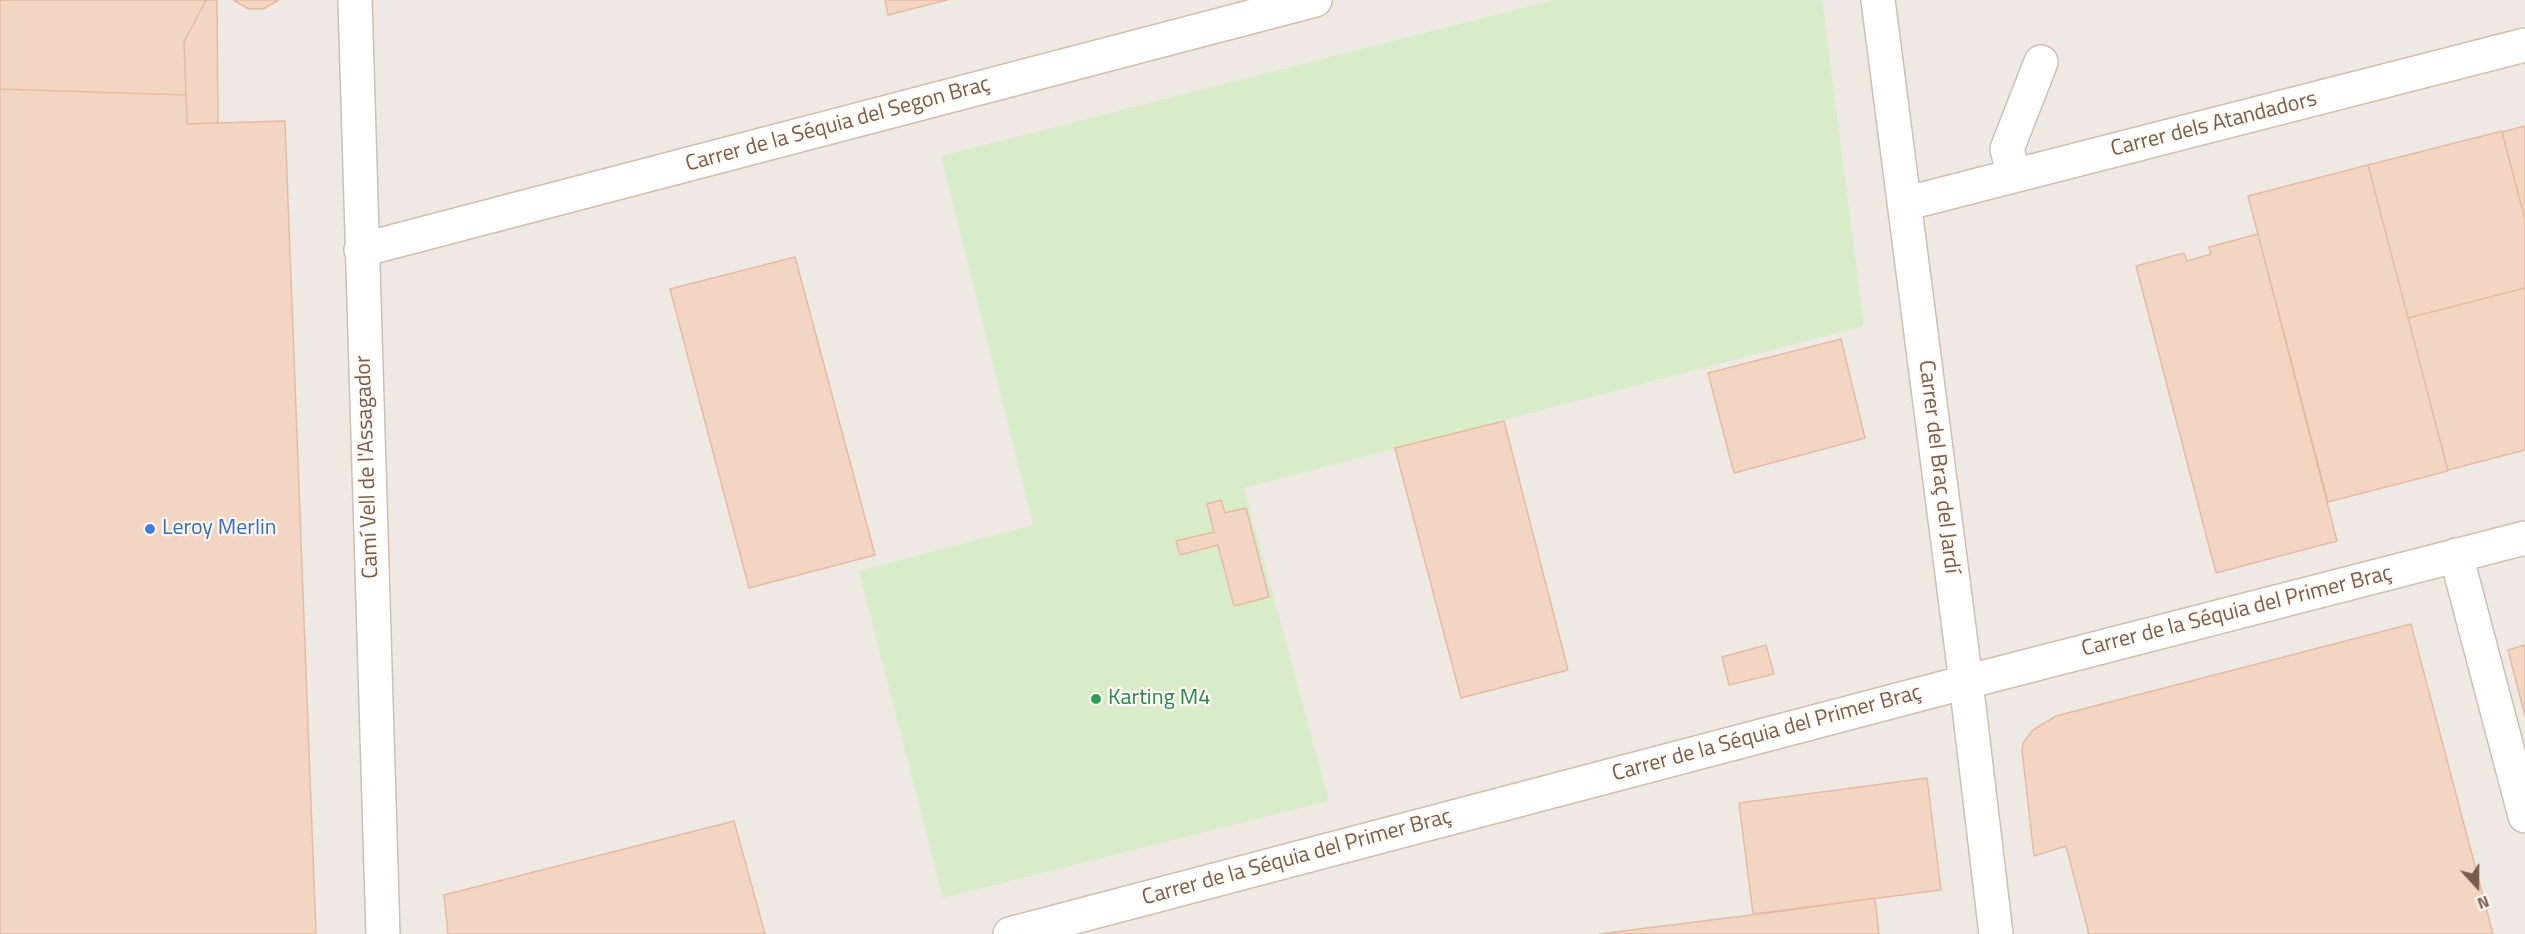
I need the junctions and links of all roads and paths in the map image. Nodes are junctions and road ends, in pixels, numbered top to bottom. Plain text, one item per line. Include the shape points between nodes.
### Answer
1 (355, 0) edge
2 (1315, 0) edge
3 (1878, 0) edge
4 (2525, 45) edge
5 (2041, 62) dead end
6 (2014, 176) junction
7 (1904, 204) junction
8 (361, 250) junction
9 (2525, 538) edge
10 (2457, 555) junction
11 (1966, 682) junction
12 (2525, 816) edge
13 (383, 934) edge
14 (1010, 934) edge
15 (1995, 934) edge

1 - 8 street, Camí Vell de l'Assagador
2 - 8 street, Carrer de la Séquia del Segon Braç
3 - 7 street, Carrer del Braç del Jardí
4 - 6 street, Carrer dels Atandadors
5 - 6 street via 2007,149
6 - 7 street, Carrer dels Atandadors
7 - 11 street, Carrer del Braç del Jardí
8 - 13 street, Camí Vell de l'Assagador
9 - 10 street, Carrer de la Séquia del Primer Braç
10 - 11 street, Carrer de la Séquia del Primer Braç
10 - 12 street
11 - 14 street, Carrer de la Séquia del Primer Braç
11 - 15 street, Carrer del Braç del Jardí

